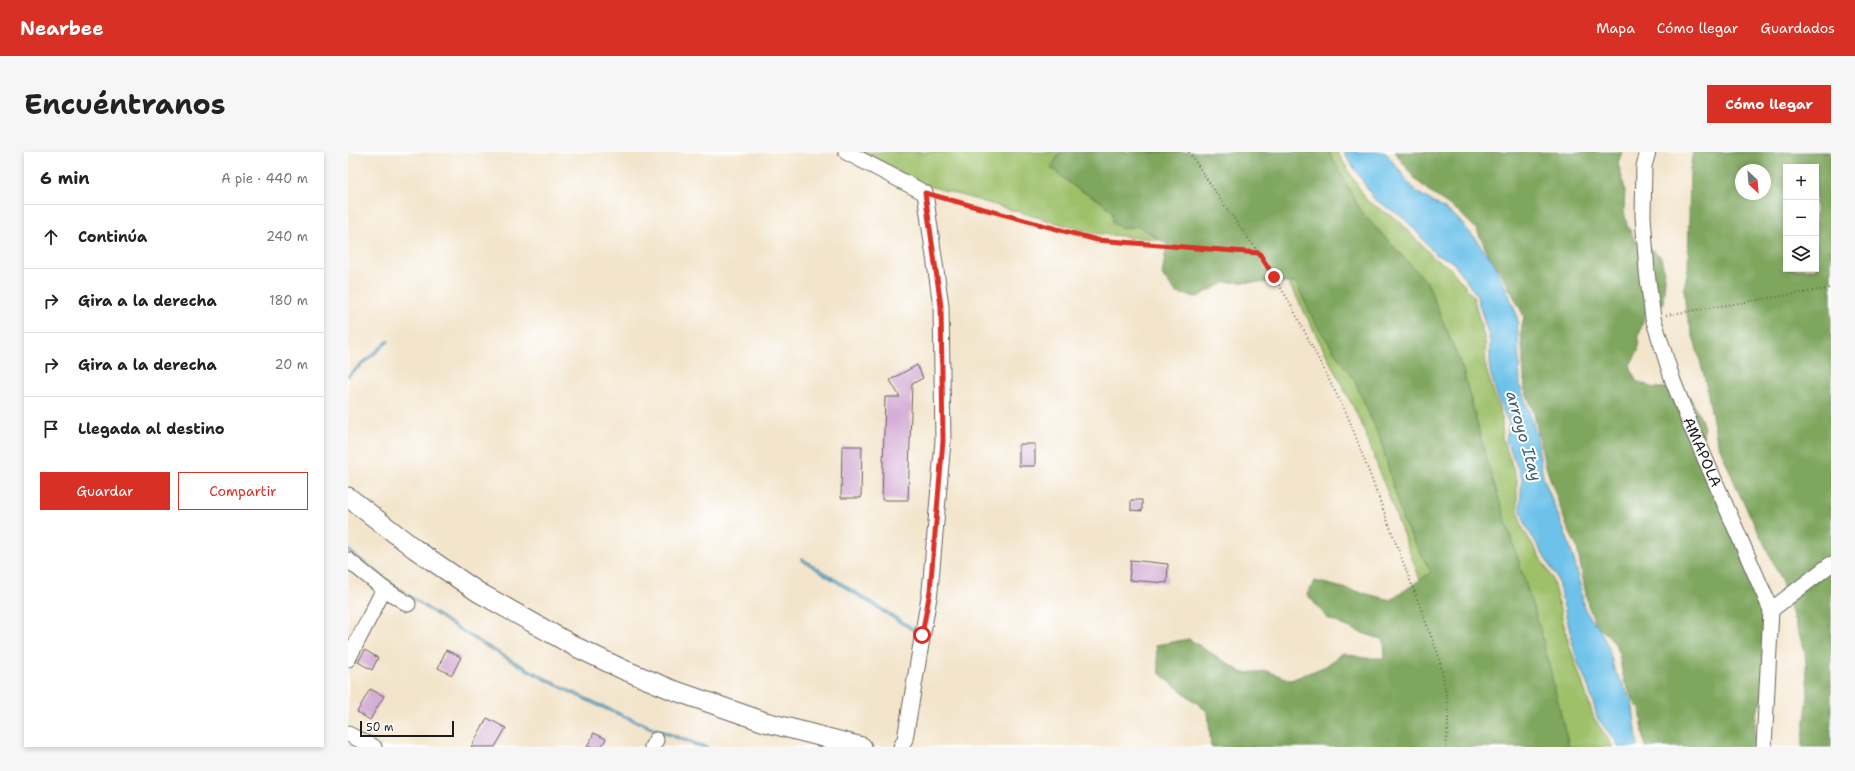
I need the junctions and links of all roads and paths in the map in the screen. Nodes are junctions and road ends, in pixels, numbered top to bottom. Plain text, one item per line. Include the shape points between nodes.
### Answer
1 (846, 152) edge
2 (1189, 152) edge
3 (1648, 152) edge
4 (925, 193) junction
5 (1259, 253) junction
6 (1831, 288) edge
7 (1653, 318) junction
8 (348, 496) edge
9 (348, 560) edge
10 (1831, 564) edge
11 (384, 589) junction
12 (408, 604) dead end
13 (1771, 610) junction
14 (348, 659) edge
15 (348, 734) edge
16 (374, 747) edge
17 (862, 747) edge
18 (901, 747) edge
19 (1446, 747) edge
20 (1764, 747) edge

1 - 4 street
2 - 5 path
3 - 7 street, AMAPOLA via 1644,166 1643,216
4 - 5 path via 1097,240
4 - 18 street via 941,306 943,441 930,591 905,738
5 - 19 path via 1289,301 1349,419 1420,605 1439,658 1448,698 1449,726
6 - 7 path
7 - 13 street, AMAPOLA via 1690,424
8 - 17 street via 414,549 478,592 576,647 673,690 765,722
9 - 11 street
10 - 13 street
11 - 12 street
11 - 14 street
13 - 20 street, AMAPOLA
15 - 16 street

